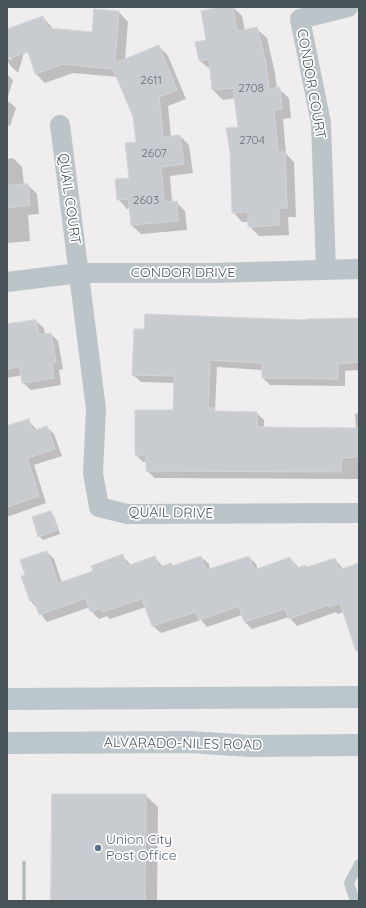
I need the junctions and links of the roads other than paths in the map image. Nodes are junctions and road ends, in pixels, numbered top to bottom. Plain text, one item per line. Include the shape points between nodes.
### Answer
1 (348, 7) edge
2 (60, 125) dead end
3 (326, 270) junction
4 (359, 270) edge
5 (79, 273) junction
6 (7, 282) edge
7 (359, 513) edge
8 (359, 696) edge
9 (7, 698) edge
10 (7, 743) edge
11 (359, 745) edge
12 (359, 864) edge
13 (355, 901) edge

1 - 3 street, CONDOR COURT via 300,19 321,123
2 - 5 street, QUAIL COURT
3 - 4 street, CONDOR DRIVE
3 - 5 street, CONDOR DRIVE
5 - 6 street, CONDOR DRIVE
5 - 7 street, QUAIL DRIVE via 96,409 93,473 99,506 128,514
8 - 9 main road
10 - 11 main road, ALVARADO-NILES ROAD via 191,742 249,746
12 - 13 lane via 348,883

